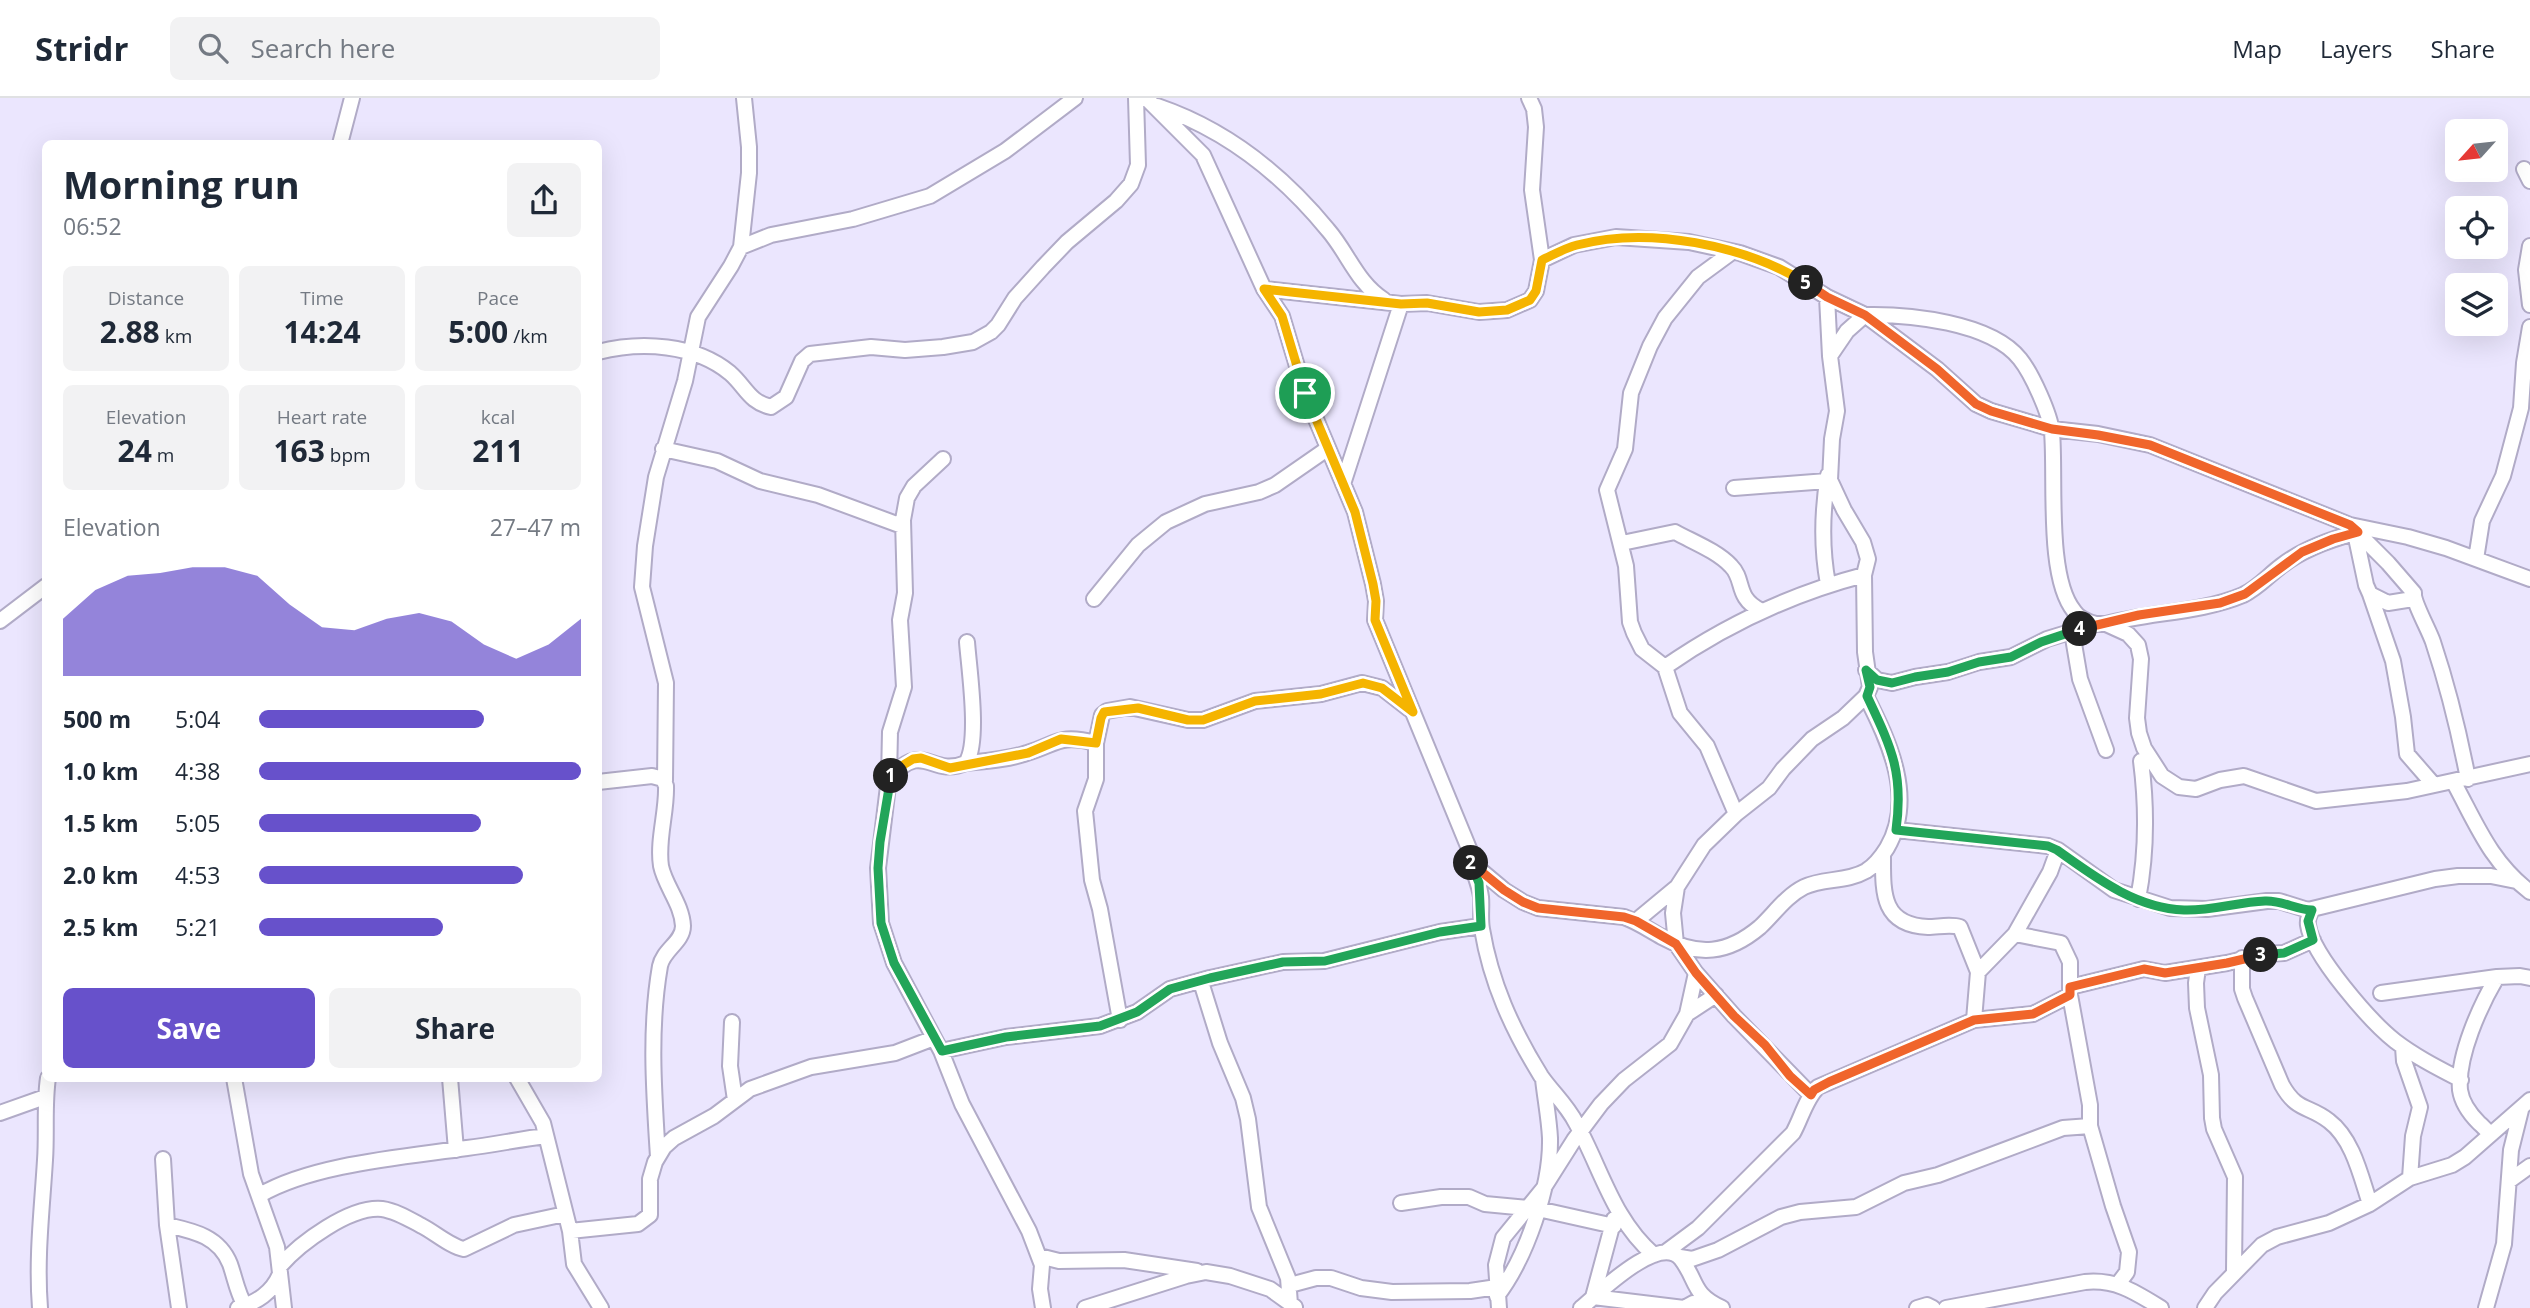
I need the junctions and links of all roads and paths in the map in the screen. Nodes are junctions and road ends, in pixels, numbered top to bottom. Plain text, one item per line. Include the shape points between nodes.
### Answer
1 (352, 98) edge
2 (744, 98) edge
3 (1075, 98) edge
4 (1136, 98) edge
5 (1529, 98) edge
6 (1149, 101) edge
7 (342, 140) edge
8 (741, 247) junction
9 (2530, 247) edge
10 (1732, 252) junction
11 (1542, 260) junction
12 (1264, 289) junction
13 (1827, 297) junction
14 (1395, 303) junction
15 (2530, 305) edge
16 (1865, 315) junction
17 (2530, 327) edge
18 (602, 351) edge
19 (690, 353) junction
20 (1830, 356) junction
21 (2052, 429) junction
22 (663, 449) junction
23 (1327, 449) junction
24 (943, 459) dead end
25 (1829, 474) junction
26 (1343, 484) junction
27 (1734, 488) dead end
28 (902, 526) junction
29 (2354, 530) junction
30 (1622, 543) junction
31 (2476, 559) junction
32 (1864, 575) junction
33 (2530, 579) edge
34 (1828, 584) junction
35 (42, 589) edge
36 (2370, 594) junction
37 (1094, 599) dead end
38 (2413, 599) junction
39 (1760, 610) junction
40 (0, 621) edge
41 (2101, 624) junction
42 (2072, 632) junction
43 (967, 642) dead end
44 (1665, 667) junction
45 (1866, 670) junction
46 (1867, 696) junction
47 (1413, 712) junction
48 (1096, 743) junction
49 (2106, 750) dead end
50 (2141, 761) dead end
51 (966, 763) junction
52 (2530, 764) edge
53 (889, 778) junction
54 (2461, 780) junction
55 (665, 781) junction
56 (602, 782) edge
57 (2434, 785) junction
58 (1736, 814) junction
59 (1896, 830) junction
60 (2057, 850) junction
61 (1883, 855) junction
62 (1470, 862) junction
63 (2516, 881) junction
64 (1677, 887) junction
65 (2530, 892) edge
66 (2138, 898) junction
67 (2312, 910) junction
68 (1636, 921) junction
69 (1481, 926) junction
70 (2015, 934) junction
71 (2313, 940) junction
72 (1676, 944) junction
73 (2242, 958) junction
74 (2198, 968) junction
75 (1978, 972) junction
76 (1696, 973) junction
77 (2497, 977) junction
78 (2530, 978) edge
79 (1201, 982) junction
80 (2070, 991) junction
81 (2381, 993) dead end
82 (1716, 995) junction
83 (1687, 1014) junction
84 (1120, 1020) junction
85 (1974, 1020) junction
86 (733, 1022) dead end
87 (937, 1044) junction
88 (2403, 1047) junction
89 (1543, 1079) junction
90 (2460, 1080) junction
91 (47, 1082) edge
92 (235, 1082) edge
93 (450, 1082) edge
94 (519, 1082) edge
95 (1811, 1095) junction
96 (45, 1097) junction
97 (735, 1100) junction
98 (2525, 1105) edge
99 (0, 1113) edge
100 (2090, 1126) junction
101 (1580, 1131) junction
102 (2491, 1134) junction
103 (546, 1136) junction
104 (456, 1150) junction
105 (658, 1157) junction
106 (163, 1159) dead end
107 (2530, 1166) edge
108 (2410, 1178) junction
109 (2508, 1181) junction
110 (1543, 1189) junction
111 (260, 1195) junction
112 (1401, 1202) dead end
113 (2370, 1204) junction
114 (1533, 1208) junction
115 (1616, 1209) junction
116 (565, 1214) junction
117 (167, 1225) junction
118 (1614, 1226) junction
119 (570, 1231) junction
120 (1667, 1254) junction
121 (1039, 1256) junction
122 (280, 1270) junction
123 (2235, 1271) junction
124 (1206, 1272) junction
125 (2118, 1284) junction
126 (1290, 1285) junction
127 (1497, 1297) edge
128 (1592, 1297) junction
129 (1704, 1305) edge
130 (1293, 1306) edge
131 (241, 1307) edge
132 (40, 1308) edge
133 (179, 1308) edge
134 (284, 1308) edge
135 (601, 1308) edge
136 (1043, 1308) edge
137 (1085, 1308) edge
138 (1581, 1308) edge
139 (1722, 1308) edge
140 (1946, 1308) edge
141 (2161, 1308) edge
142 (2206, 1308) edge
143 (2486, 1308) edge

1 - 7 street
2 - 8 street via 749,173
3 - 8 street via 1005,151 930,196 853,219 771,235
4 - 19 street via 1138,165 1131,184 1051,258 998,325 981,338 943,347 871,347 810,354 802,360 786,397 771,407 755,402 725,369
5 - 11 street via 1536,127 1532,190
6 - 12 street via 1203,155
6 - 14 street via 1218,133 1271,170 1329,230 1371,292
8 - 19 street via 698,317
9 - 15 street via 2525,270
10 - 11 street via 1689,242 1616,237 1574,245
10 - 13 street via 1779,267
10 - 30 street via 1698,277 1668,312 1637,375 1627,412 1625,449 1607,490
11 - 14 street via 1530,300 1507,310 1479,312
12 - 14 street
12 - 23 street via 1282,316
13 - 16 street
13 - 20 street
14 - 26 street
16 - 20 street
16 - 21 street via 1976,404
16 - 21 street via 1898,314 1946,323 2007,347 2029,372
17 - 31 street via 2521,408 2503,476 2482,521
18 - 19 street via 649,345
19 - 22 street
20 - 25 street via 1837,411
21 - 29 street via 2150,445
21 - 41 street via 2059,570 2074,613
22 - 28 street via 717,461 760,481 818,495
22 - 55 street via 647,529 642,587 666,683
23 - 26 street
23 - 37 street via 1267,489 1205,504 1166,522 1138,545
24 - 28 street via 914,486
25 - 27 street
25 - 32 street via 1863,542 1868,559
25 - 34 street via 1822,552
26 - 47 street via 1366,551 1375,620
28 - 53 street via 904,687 890,732
29 - 31 street via 2408,537
29 - 36 street
29 - 38 street via 2402,577
29 - 41 street via 2302,552 2245,594 2207,606
30 - 39 street via 1675,532 1732,566 1742,594
30 - 44 street via 1630,622 1642,649
31 - 33 street
32 - 34 street
32 - 45 street
34 - 39 street
35 - 40 street
36 - 38 street via 2388,603
36 - 57 street via 2393,661 2407,754
38 - 54 street via 2427,624 2453,707
39 - 44 street
41 - 42 street
41 - 57 street via 2128,634 2138,645 2139,733 2162,776 2179,787 2196,789 2244,776 2316,801
42 - 45 street via 2011,657 1892,683 1877,680
42 - 49 street via 2080,679
43 - 51 street via 973,736
44 - 58 street via 1680,713 1707,746
45 - 46 street
46 - 58 street via 1812,739 1769,788
46 - 59 street via 1897,768 1900,800
47 - 48 street via 1382,688 1363,683 1321,694 1255,701 1203,720 1138,708 1107,711
47 - 62 street via 1470,851
48 - 51 street via 1061,739 1028,753
48 - 84 street via 1096,779 1085,811 1088,851
50 - 66 street via 2146,832
51 - 53 street via 950,768 913,759
52 - 54 street
53 - 87 street via 878,868 881,923 894,963
54 - 57 street
54 - 63 street via 2484,842
55 - 56 street via 652,776
55 - 105 street via 661,864 683,927 664,954 658,980 653,1049
58 - 64 street via 1704,845
59 - 60 street
59 - 61 street
60 - 66 street via 2107,886
60 - 70 street via 2050,872
61 - 72 street via 1866,871 1801,888 1740,942 1696,951
61 - 75 street via 1885,898 1894,915 1920,926 1960,926
62 - 68 street via 1504,890 1538,908 1611,914
62 - 69 street via 1479,883
63 - 65 street
63 - 67 street via 2491,876 2435,879
64 - 68 street
64 - 72 street via 1673,913
66 - 67 street via 2182,910 2279,901
67 - 71 street via 2308,921
68 - 72 street
69 - 79 street via 1325,961 1262,965
69 - 89 street via 1504,1009
70 - 75 street
70 - 80 street via 2061,943 2070,962
71 - 73 street via 2284,953
71 - 88 street via 2353,998
72 - 76 street
73 - 74 street
73 - 113 street via 2242,989 2282,1085 2297,1104 2338,1129
74 - 80 street via 2165,973 2144,969
74 - 123 street via 2197,1008 2211,1075 2212,1118 2235,1177
75 - 85 street
76 - 82 street
76 - 83 street
77 - 78 street
77 - 81 street
77 - 90 street via 2461,1064
79 - 84 street via 1170,989
79 - 126 street via 1243,1098 1259,1206
80 - 85 street via 2033,1014
80 - 100 street
82 - 83 street
82 - 95 street
83 - 101 street via 1671,1044 1624,1080
84 - 87 street via 1075,1031
85 - 95 street via 1829,1082
86 - 97 street via 730,1066
87 - 97 street via 811,1067 756,1086
87 - 121 street
88 - 90 street
88 - 108 street via 2420,1107
89 - 101 street via 1568,1108
89 - 110 street via 1550,1139
90 - 102 street via 2464,1103
91 - 96 street
92 - 111 street via 251,1174
93 - 104 street
94 - 103 street
95 - 120 street via 1793,1133
96 - 99 street
96 - 132 street
97 - 105 street via 674,1138
98 - 102 street
98 - 109 street via 2511,1150
100 - 120 street via 2063,1128 1904,1183 1856,1208 1781,1217 1692,1259
100 - 125 street via 2129,1252 2127,1272
101 - 110 street
101 - 115 street
102 - 108 street via 2452,1165
103 - 104 street
103 - 116 street
104 - 111 street via 305,1175
105 - 119 street via 650,1180 652,1209 645,1221
106 - 117 street
107 - 109 street
108 - 113 street
109 - 143 street via 2504,1244
110 - 114 street
111 - 122 street
112 - 114 street via 1469,1197 1485,1204
113 - 123 street via 2329,1223 2277,1237
114 - 118 street
114 - 127 street via 1513,1272
114 - 127 street via 1503,1238 1496,1265
115 - 118 street
115 - 120 street via 1638,1241
116 - 119 street
116 - 122 street via 514,1225 464,1249 394,1212 376,1209 350,1215 310,1240
117 - 131 street via 205,1236 219,1247 230,1264
117 - 133 street
118 - 128 street
119 - 135 street via 576,1270
120 - 128 street via 1611,1281
120 - 129 street
121 - 124 street via 1059,1261 1124,1260
121 - 136 street
122 - 131 street via 264,1296
122 - 134 street
123 - 142 street
124 - 130 street via 1251,1281
124 - 137 street
125 - 140 street via 2085,1282
125 - 141 street
126 - 127 street via 1331,1278 1392,1292 1470,1291
126 - 130 street
128 - 129 street
128 - 138 street
129 - 139 street

